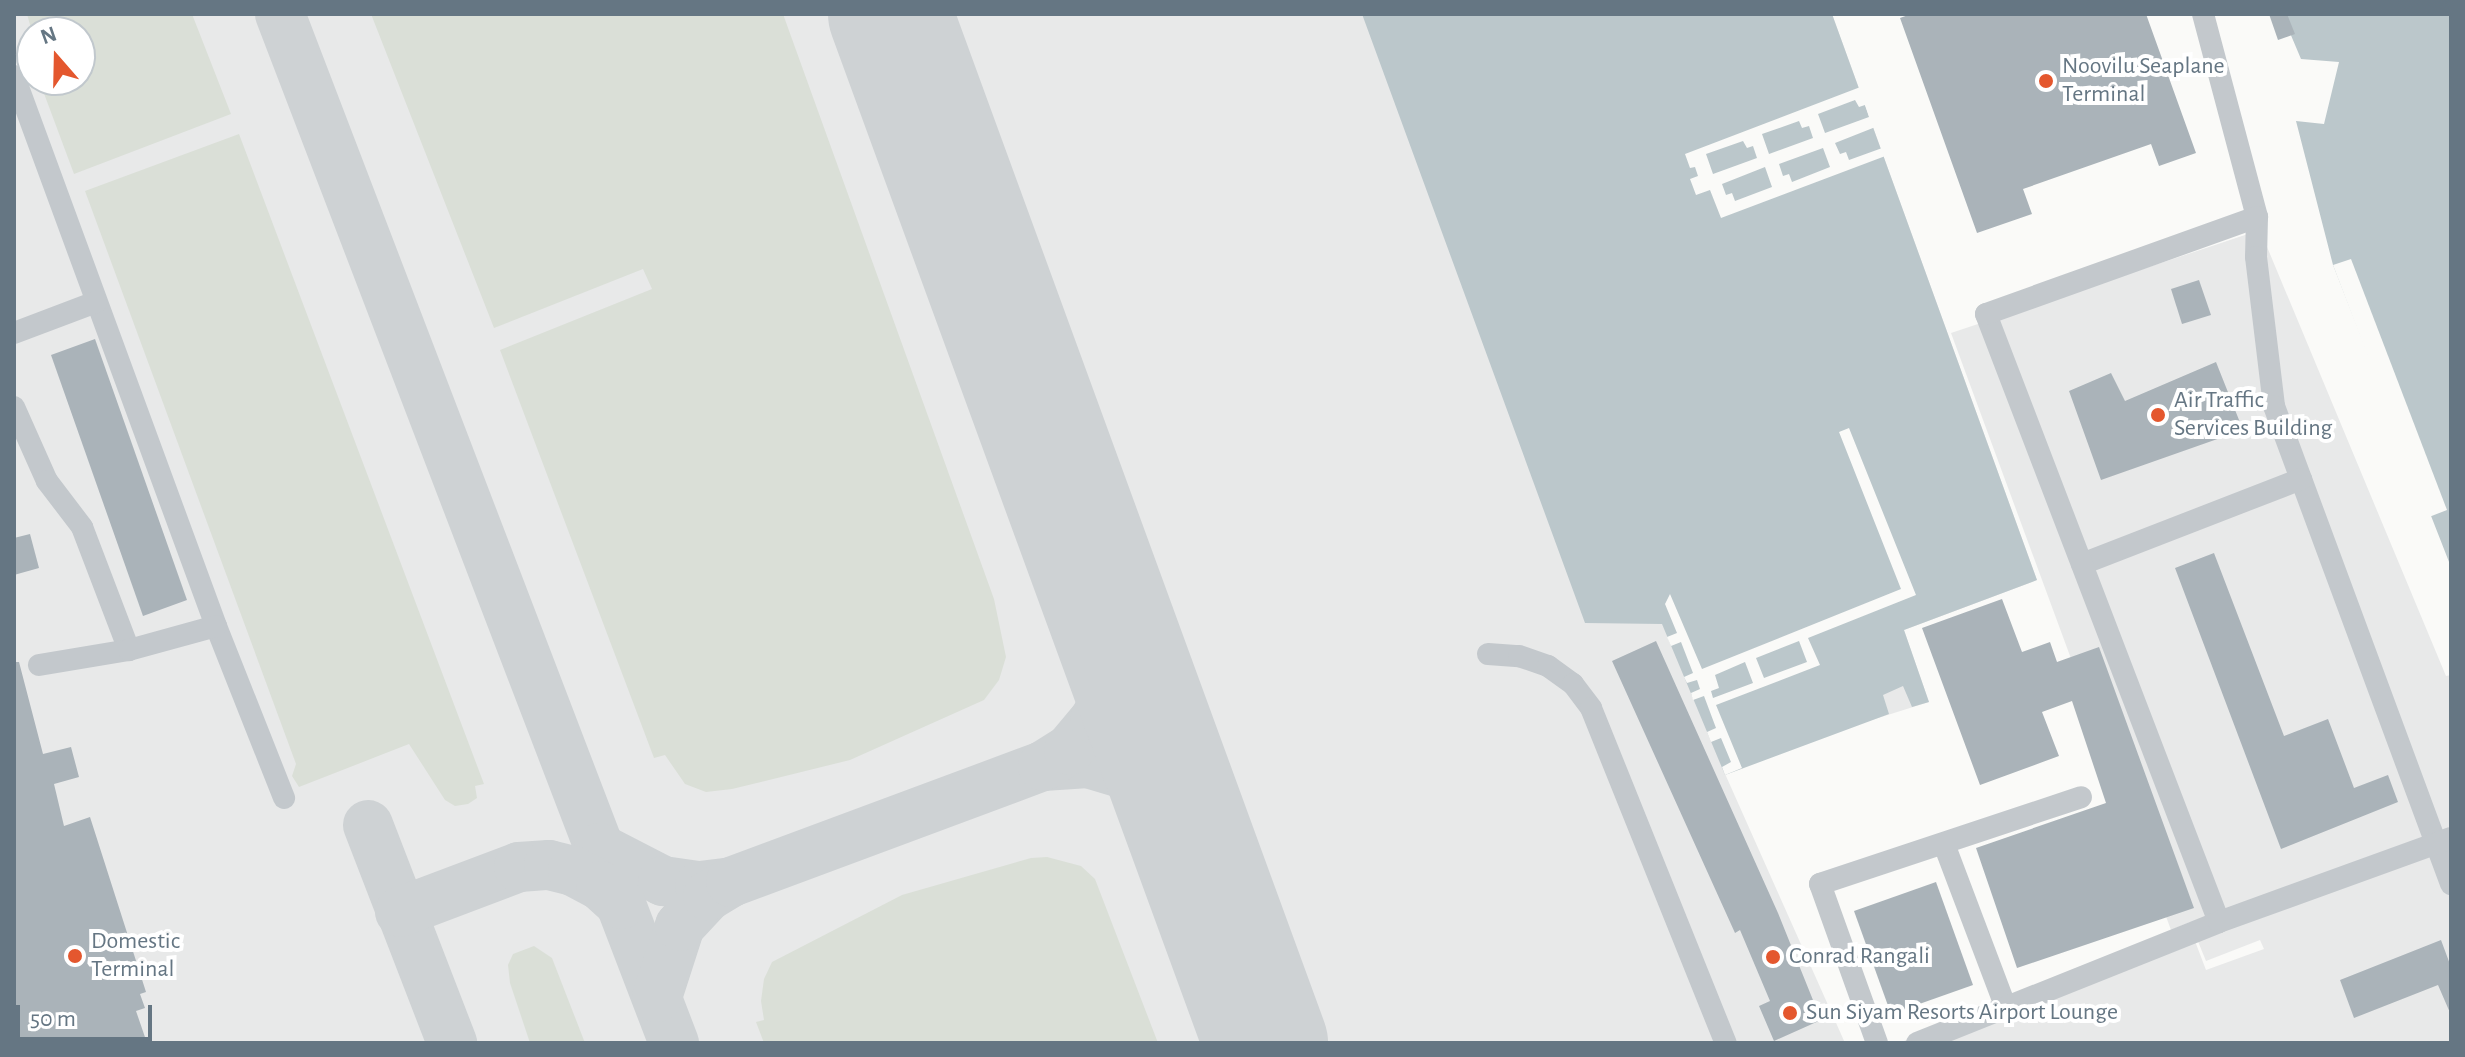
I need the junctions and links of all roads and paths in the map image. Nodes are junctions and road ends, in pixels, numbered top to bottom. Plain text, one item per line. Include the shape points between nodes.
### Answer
1 (2203, 14) edge
2 (14, 76) edge
3 (2257, 217) junction
4 (96, 302) junction
5 (14, 333) edge
6 (14, 407) edge
7 (2301, 479) junction
8 (2082, 564) junction
9 (216, 626) junction
10 (129, 650) junction
11 (1488, 654) dead end
12 (39, 665) dead end
13 (2081, 797) dead end
14 (284, 798) dead end
15 (2443, 841) edge
16 (1944, 844) junction
17 (2451, 884) edge
18 (2219, 922) junction
19 (2006, 1008) junction
20 (1726, 1043) edge
21 (1877, 1043) edge
22 (1917, 1043) edge

1 - 3 lane
2 - 4 lane
3 - 7 lane via 2256,257 2274,406
3 - 8 lane via 1986,314
4 - 5 lane
4 - 9 lane
6 - 10 lane via 47,481 82,527
7 - 8 lane
7 - 15 lane
8 - 18 lane
9 - 10 lane
9 - 14 lane
10 - 12 lane
11 - 20 lane via 1519,656 1548,666 1573,684 1591,708
13 - 16 lane
15 - 17 lane
15 - 18 lane
16 - 19 lane
16 - 21 lane via 1820,884
18 - 19 lane
19 - 22 lane

